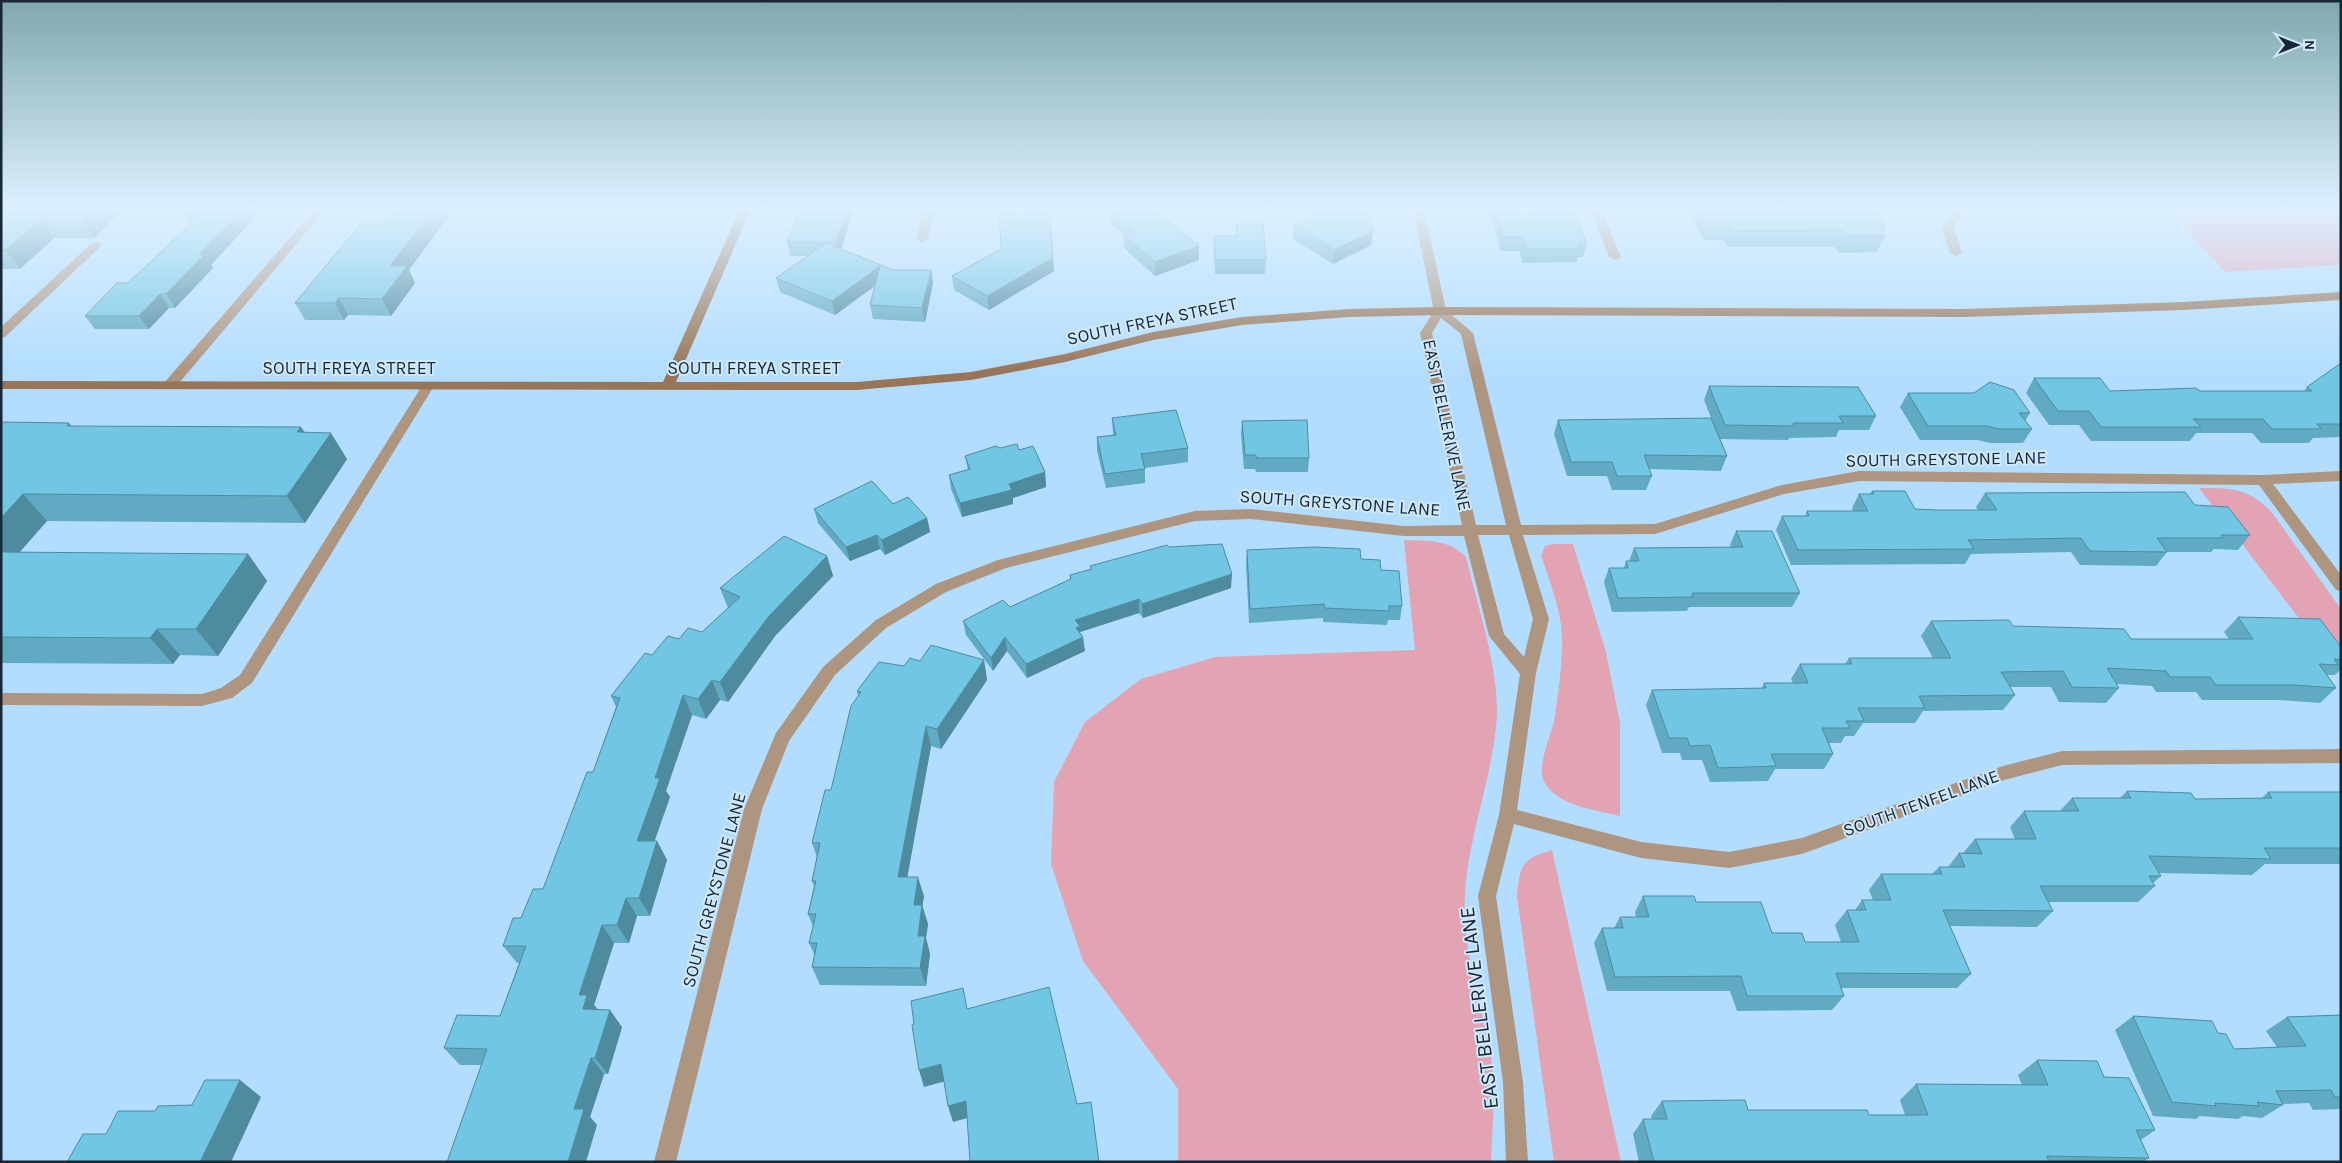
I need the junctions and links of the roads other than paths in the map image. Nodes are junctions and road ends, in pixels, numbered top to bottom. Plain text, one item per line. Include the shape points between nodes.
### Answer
1 (77, 263) edge
2 (275, 263) edge
3 (722, 263) edge
4 (1430, 263) edge
5 (2341, 296) edge
6 (1440, 311) junction
7 (1, 321) edge
8 (15, 321) junction
9 (1, 334) edge
10 (1, 385) edge
11 (169, 386) junction
12 (428, 386) junction
13 (667, 387) junction
14 (2341, 476) edge
15 (2263, 480) junction
16 (1470, 531) junction
17 (1515, 531) junction
18 (2341, 586) edge
19 (1528, 673) junction
20 (1, 699) edge
21 (2341, 756) edge
22 (1508, 815) junction
23 (665, 1162) edge
24 (1517, 1162) edge

1 - 8 street
2 - 11 street
3 - 13 main road
4 - 6 street
5 - 6 main road, SOUTH FREYA STREET via 2184,306 1963,313
6 - 13 main road, SOUTH FREYA STREET via 1349,313 1242,321 1154,336 971,376 857,386
6 - 16 street, EAST BELLERIVE LANE via 1426,333
6 - 17 street, EAST BELLERIVE LANE via 1467,333
7 - 8 street
8 - 9 street
10 - 11 main road, SOUTH FREYA STREET
11 - 12 main road, SOUTH FREYA STREET
12 - 13 main road, SOUTH FREYA STREET
12 - 20 street via 246,679 226,693 202,700
14 - 15 street, SOUTH GREYSTONE LANE
15 - 17 street, SOUTH GREYSTONE LANE via 1859,476 1782,490 1654,529
15 - 18 street
16 - 17 street, SOUTH GREYSTONE LANE
16 - 19 street, EAST BELLERIVE LANE via 1497,636
16 - 23 street, SOUTH GREYSTONE LANE via 1404,531 1251,514 1195,516 1003,564 941,588 881,624 828,671 782,738 753,809
17 - 19 street, EAST BELLERIVE LANE via 1541,619
19 - 22 street, EAST BELLERIVE LANE
21 - 22 street, SOUTH TENFEL LANE via 2062,758 2003,773 1802,846 1729,860 1641,850
22 - 24 street, EAST BELLERIVE LANE via 1487,896 1513,1082

